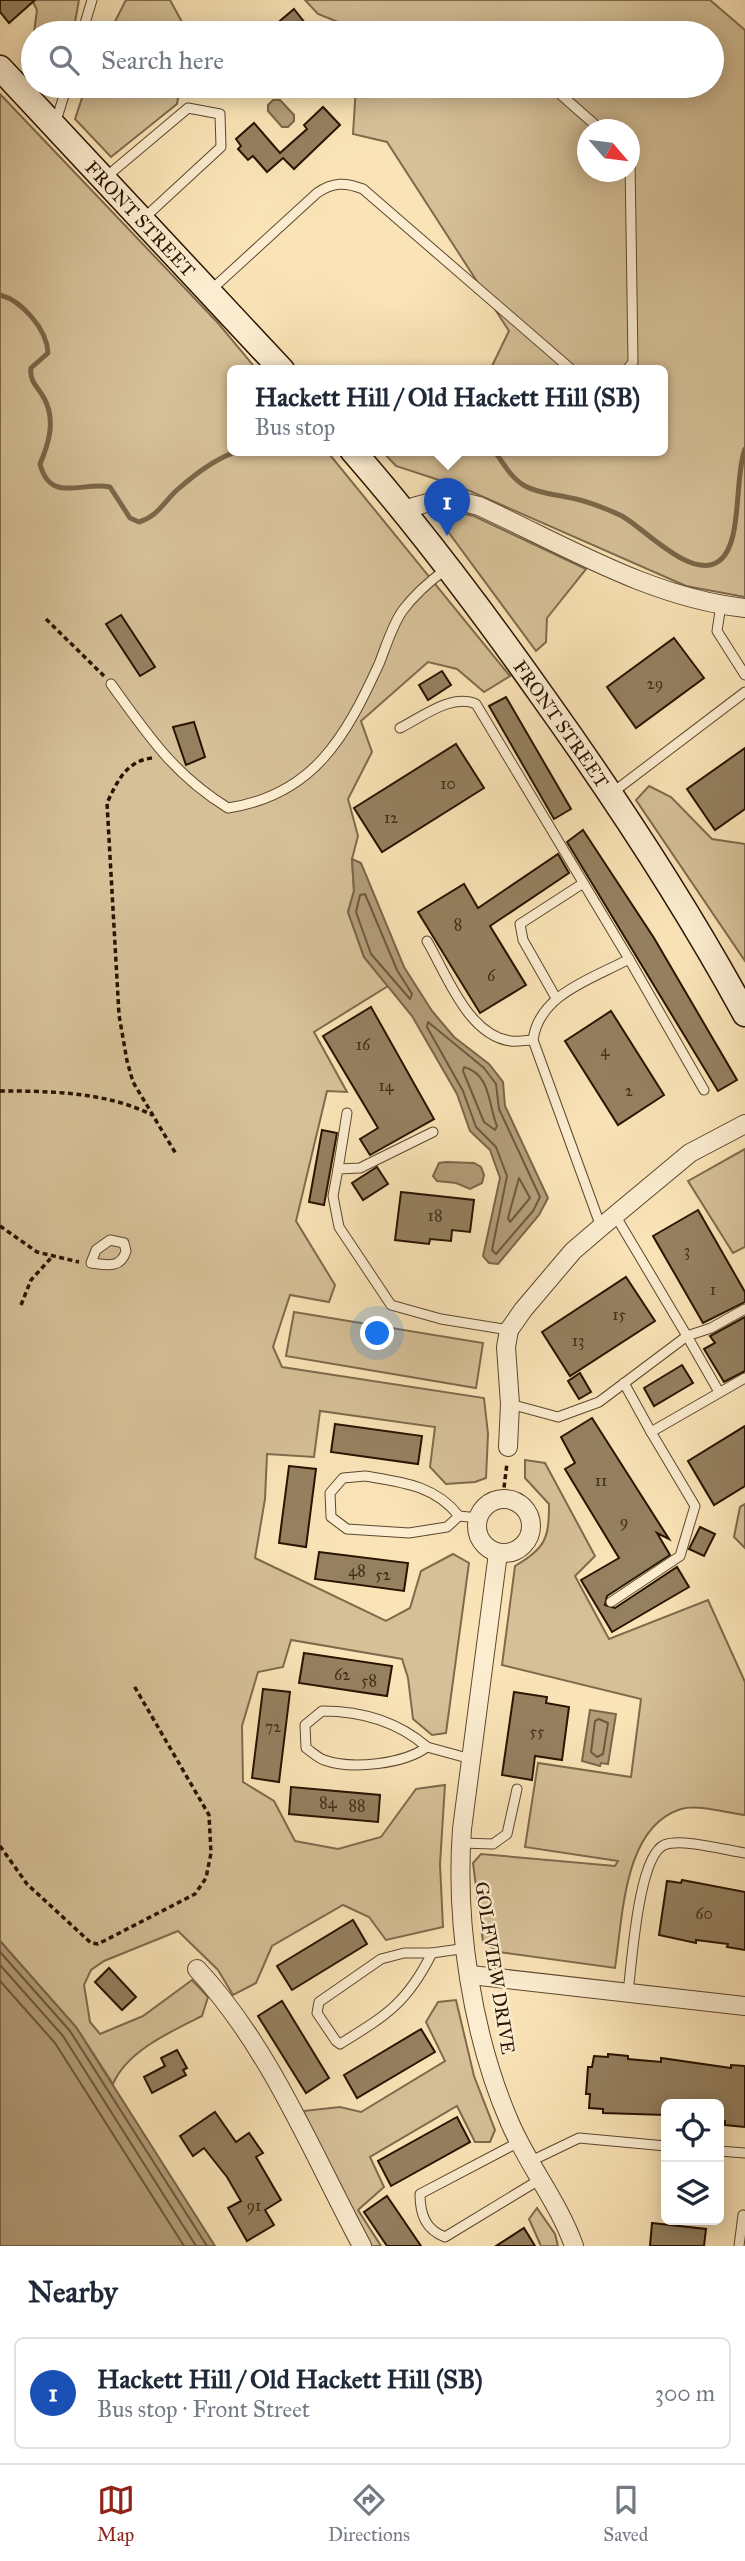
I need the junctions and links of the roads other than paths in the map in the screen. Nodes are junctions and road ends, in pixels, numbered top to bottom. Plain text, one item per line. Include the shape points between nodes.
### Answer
1 (92, 0) edge
2 (86, 21) edge
3 (0, 68) edge
4 (21, 90) edge
5 (28, 98) edge
6 (63, 98) edge
7 (565, 98) edge
8 (588, 119) edge
9 (54, 125) junction
10 (105, 179) junction
11 (629, 182) edge
12 (143, 219) junction
13 (209, 291) junction
14 (277, 365) edge
15 (566, 365) edge
16 (631, 365) edge
17 (357, 456) edge
18 (405, 510) junction
19 (448, 568) junction
20 (722, 605) junction
21 (745, 608) edge
22 (745, 675) edge
23 (111, 684) road end
24 (745, 692) edge
25 (400, 728) dead end
26 (611, 794) junction
27 (582, 884) junction
28 (427, 941) dead end
29 (629, 959) junction
30 (556, 998) junction
31 (745, 1014) edge
32 (533, 1040) junction
33 (704, 1090) dead end
34 (347, 1113) dead end
35 (745, 1124) edge
36 (433, 1132) dead end
37 (338, 1169) junction
38 (615, 1215) junction
39 (601, 1227) junction
40 (745, 1309) edge
41 (509, 1330) junction
42 (687, 1336) junction
43 (745, 1378) edge
44 (624, 1383) junction
45 (719, 1392) junction
46 (510, 1404) junction
47 (651, 1432) junction
48 (508, 1447) road end
49 (459, 1516) junction
50 (478, 1518) junction
51 (498, 1553) junction
52 (611, 1602) dead end
53 (427, 1747) junction
54 (471, 1759) junction
55 (517, 1789) dead end
56 (461, 1843) junction
57 (745, 1853) edge
58 (467, 1948) junction
59 (432, 1952) junction
60 (197, 1969) dead end
61 (471, 1975) junction
62 (628, 1992) junction
63 (745, 2006) edge
64 (519, 2141) junction
65 (661, 2145) edge
66 (724, 2151) edge
67 (745, 2153) edge
68 (529, 2162) junction
69 (539, 2180) junction
70 (743, 2214) dead end
71 (362, 2246) edge
72 (574, 2246) edge
73 (738, 2246) edge

1 - 2 lane
3 - 4 main road, FRONT STREET
5 - 9 main road, FRONT STREET
6 - 9 lane
7 - 8 lane
9 - 10 main road, FRONT STREET
10 - 12 main road, FRONT STREET
10 - 12 lane via 188,108 220,114 221,147
11 - 16 lane
12 - 13 main road, FRONT STREET
13 - 14 main road, FRONT STREET
13 - 15 lane via 317,193 330,184 349,184 363,189
17 - 18 main road, FRONT STREET
18 - 19 main road, FRONT STREET
18 - 20 street via 430,500 454,499 479,506 666,590
19 - 23 lane via 402,611 351,725 324,760 255,804 228,808 203,793 164,758
19 - 26 main road, FRONT STREET
20 - 21 street
20 - 22 lane via 717,631
24 - 26 lane
25 - 27 lane via 454,701 476,704
26 - 31 main road, FRONT STREET via 733,982
27 - 29 lane
27 - 30 lane via 520,925 523,940
28 - 32 lane via 480,1026 511,1041
29 - 30 lane
29 - 33 lane
30 - 32 lane via 535,1023
32 - 39 lane
34 - 37 lane
35 - 38 street via 690,1153
36 - 37 lane via 360,1168
37 - 41 lane via 333,1196 340,1227 391,1305 440,1319
38 - 39 street
38 - 42 lane
39 - 41 street via 573,1251
40 - 42 lane
41 - 46 street
42 - 44 lane
42 - 45 lane
43 - 45 lane
44 - 46 lane via 599,1402 558,1417
44 - 47 lane
45 - 47 lane
46 - 48 street
47 - 52 lane via 695,1506 680,1556
49 - 49 lane via 447,1501 405,1483 365,1476 343,1478 330,1493 331,1517 347,1529 430,1531 447,1527
49 - 50 lane
50 - 51 street via 478,1536
50 - 51 street via 488,1504 503,1496 522,1505 531,1521 528,1538 516,1551
51 - 54 street, GOLFVIEW DRIVE
53 - 53 lane via 411,1734 365,1715 323,1711 305,1725 306,1748 323,1760 385,1762 412,1758
53 - 54 lane
54 - 56 street, GOLFVIEW DRIVE
55 - 56 lane via 507,1834 493,1844
56 - 58 street, GOLFVIEW DRIVE via 459,1870
57 - 62 lane via 676,1843 662,1846 654,1855 643,1886
58 - 59 lane
58 - 61 street, GOLFVIEW DRIVE
59 - 59 lane via 381,1959 328,1993 319,2002 317,2013 335,2041 340,2044 360,2032 404,1999
60 - 71 street via 281,2091
61 - 62 street
61 - 64 street, GOLFVIEW DRIVE via 490,2071
62 - 63 street
64 - 68 street, GOLFVIEW DRIVE
64 - 69 lane via 420,2194 420,2212 433,2233 446,2237
65 - 68 lane via 579,2137
66 - 67 lane
68 - 69 street, GOLFVIEW DRIVE
69 - 72 street, GOLFVIEW DRIVE
70 - 73 lane

